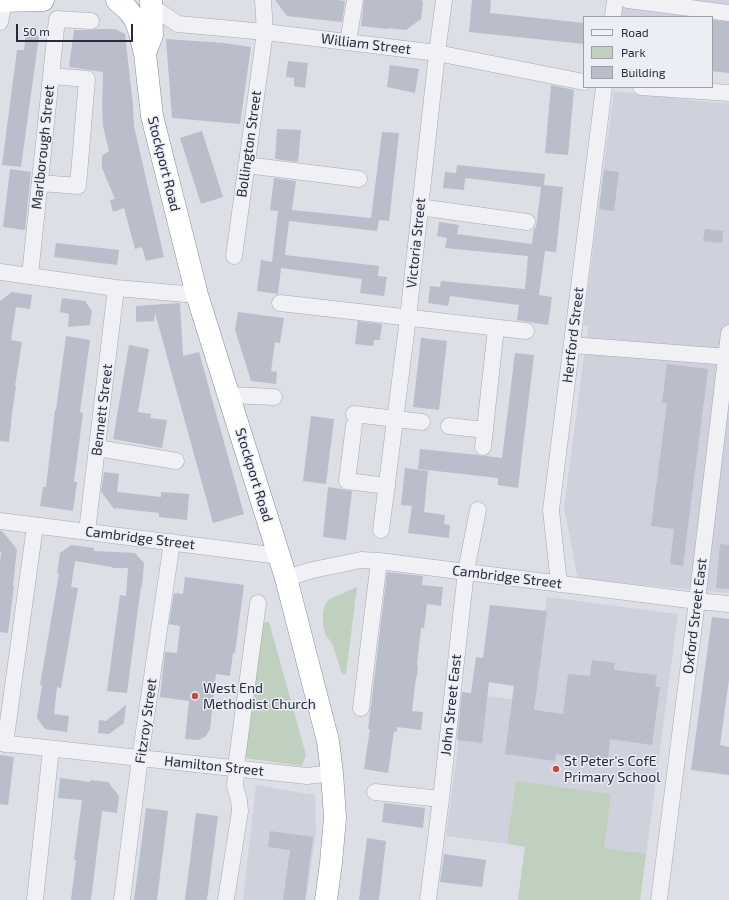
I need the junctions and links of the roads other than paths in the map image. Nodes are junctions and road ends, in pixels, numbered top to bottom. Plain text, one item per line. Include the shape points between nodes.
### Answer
1 (42, 0) edge
2 (117, 0) edge
3 (263, 0) edge
4 (355, 0) edge
5 (444, 0) edge
6 (615, 0) edge
7 (628, 0) edge
8 (151, 3) edge
9 (1, 8) edge
10 (729, 13) edge
11 (613, 16) edge
12 (91, 21) dead end
13 (265, 32) junction
14 (348, 42) junction
15 (436, 53) junction
16 (145, 54) junction
17 (51, 76) junction
18 (583, 82) edge
19 (604, 88) edge
20 (655, 88) edge
21 (729, 93) edge
22 (246, 165) junction
23 (359, 179) dead end
24 (40, 183) junction
25 (419, 207) junction
26 (527, 222) dead end
27 (234, 256) dead end
28 (0, 272) edge
29 (30, 275) junction
30 (116, 288) junction
31 (197, 295) junction
32 (280, 303) dead end
33 (408, 318) junction
34 (496, 328) junction
35 (526, 331) dead end
36 (729, 333) edge
37 (572, 345) junction
38 (727, 357) edge
39 (229, 395) junction
40 (274, 396) dead end
41 (395, 419) junction
42 (422, 422) dead end
43 (449, 426) dead end
44 (485, 430) junction
45 (483, 447) dead end
46 (97, 448) junction
47 (176, 461) dead end
48 (387, 486) junction
49 (478, 510) dead end
50 (0, 521) edge
51 (35, 526) junction
52 (381, 530) dead end
53 (87, 532) junction
54 (172, 542) junction
55 (279, 556) junction
56 (379, 561) junction
57 (466, 571) junction
58 (286, 578) junction
59 (559, 584) junction
60 (697, 601) junction
61 (258, 602) dead end
62 (729, 604) edge
63 (361, 708) dead end
64 (2, 744) edge
65 (51, 749) junction
66 (140, 758) junction
67 (237, 768) junction
68 (332, 773) junction
69 (374, 792) dead end
70 (441, 799) junction
71 (35, 900) edge
72 (122, 900) edge
73 (226, 900) edge
74 (326, 900) edge
75 (428, 900) edge
76 (659, 900) edge

1 - 9 highway
2 - 16 highway, Stockport Road via 135,19
3 - 13 street, Bollington Street
4 - 14 street
5 - 15 street, Victoria Street
6 - 11 street
7 - 10 street
8 - 13 street, William Street via 178,24
8 - 16 highway, Stockport Road via 152,35
12 - 17 street, Marlborough Street via 57,20
13 - 14 street, William Street
13 - 22 street, Bollington Street
14 - 15 street, William Street
15 - 18 street, William Street
15 - 25 street, Victoria Street
16 - 31 highway, Stockport Road via 152,116
17 - 24 street, Marlborough Street
17 - 24 street via 88,79 78,186
19 - 37 street, Hertford Street
20 - 21 street
22 - 23 street
22 - 27 street, Bollington Street
24 - 29 street, Marlborough Street
25 - 26 street
25 - 33 street, Victoria Street
28 - 29 street
29 - 30 street
30 - 31 street
30 - 46 street, Bennett Street
31 - 39 highway, Stockport Road
32 - 33 street
33 - 34 street
33 - 41 street, Victoria Street
34 - 35 street
34 - 44 street
36 - 38 street, Oxford Street East
37 - 38 street
37 - 59 street, Hertford Street via 551,510
38 - 60 street, Oxford Street East
39 - 40 street
39 - 55 highway, Stockport Road
41 - 42 street
41 - 48 street, Victoria Street
41 - 48 street via 354,420 347,482
43 - 44 street
44 - 45 street
46 - 47 street
46 - 53 street, Bennett Street
48 - 52 street, Victoria Street
49 - 57 street, John Street East
50 - 51 street, Cambridge Street
51 - 53 street, Cambridge Street
51 - 64 street
53 - 54 street, Cambridge Street
54 - 55 street, Cambridge Street
54 - 66 street, Fitzroy Street
55 - 58 highway, Stockport Road
56 - 57 street, Cambridge Street
56 - 58 street, Cambridge Street via 361,560
56 - 63 street
57 - 59 street, Cambridge Street
57 - 70 street, John Street East
58 - 68 highway, Stockport Road via 328,741
59 - 60 street, Cambridge Street
60 - 62 street, Cambridge Street
60 - 76 street, Oxford Street East
61 - 67 street
64 - 65 street, Hamilton Street
65 - 66 street, Hamilton Street
65 - 71 street
66 - 67 street, Hamilton Street
66 - 72 street, Fitzroy Street
67 - 68 street, Hamilton Street via 307,776
67 - 73 street via 235,786 240,811
68 - 74 highway, Stockport Road via 335,818
69 - 70 street
70 - 75 street, John Street East

